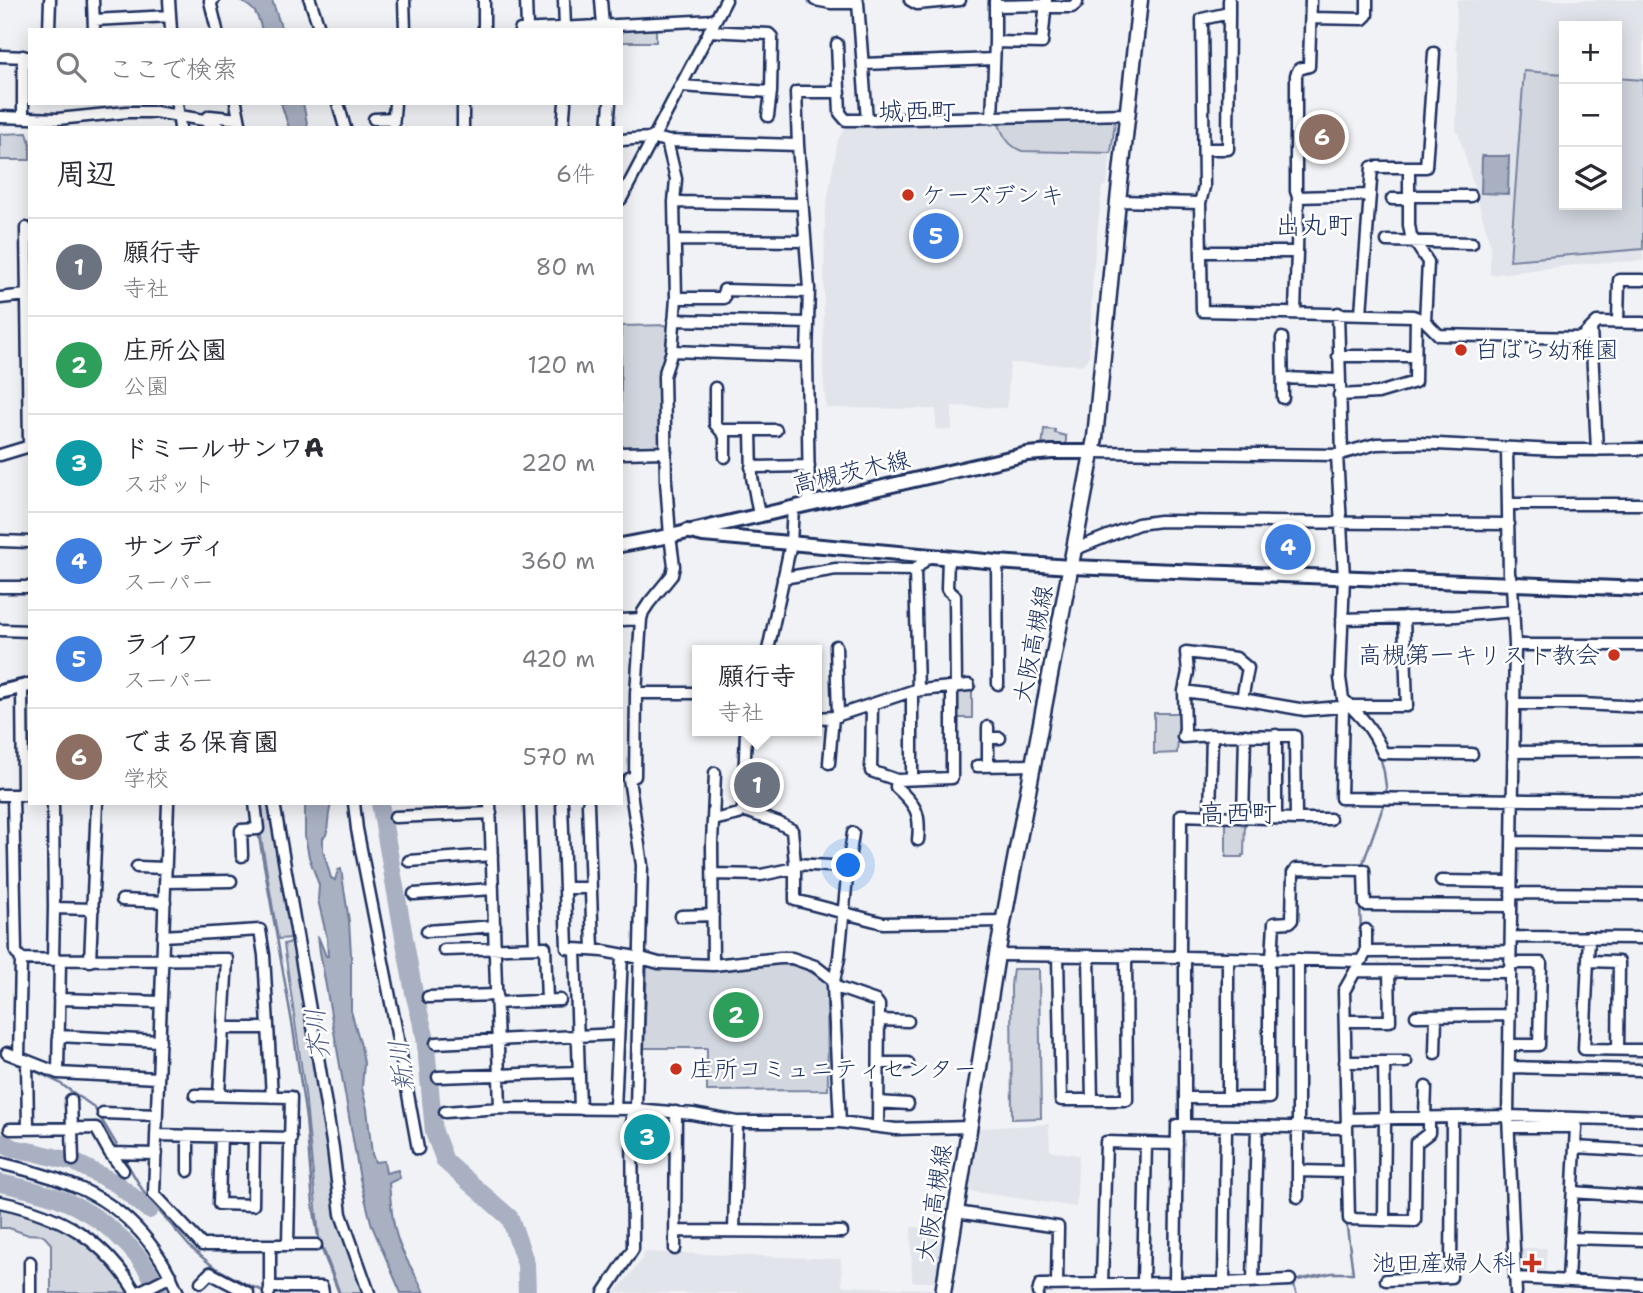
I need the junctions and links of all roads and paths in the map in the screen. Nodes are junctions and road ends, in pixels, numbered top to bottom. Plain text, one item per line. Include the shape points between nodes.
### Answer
1 (50, 0) edge
2 (93, 0) edge
3 (169, 0) edge
4 (213, 0) edge
5 (310, 0) edge
6 (404, 0) edge
7 (484, 0) edge
8 (526, 0) edge
9 (564, 0) edge
10 (601, 0) edge
11 (726, 0) edge
12 (815, 0) edge
13 (909, 0) edge
14 (960, 0) edge
15 (1077, 0) edge
16 (1140, 0) edge
17 (1229, 0) edge
18 (1311, 0) edge
19 (1367, 0) edge
20 (995, 3) edge
21 (1046, 4) edge
22 (1229, 13) junction
23 (170, 16) junction
24 (1311, 18) junction
25 (715, 20) junction
26 (94, 25) edge
27 (603, 26) junction
28 (565, 27) junction
29 (49, 28) edge
30 (171, 28) edge
31 (217, 28) edge
32 (319, 28) edge
33 (405, 28) edge
34 (484, 28) edge
35 (527, 28) edge
36 (546, 28) edge
37 (709, 31) junction
38 (995, 42) junction
39 (837, 44) dead end
40 (1434, 52) dead end
41 (0, 56) edge
42 (27, 57) edge
43 (994, 59) junction
44 (863, 64) junction
45 (681, 86) junction
46 (771, 92) junction
47 (839, 92) junction
48 (94, 105) edge
49 (177, 105) edge
50 (236, 105) edge
51 (339, 105) edge
52 (396, 105) edge
53 (463, 105) edge
54 (565, 105) edge
55 (610, 105) edge
56 (1128, 114) junction
57 (178, 115) junction
58 (94, 116) junction
59 (768, 116) dead end
60 (0, 117) edge
61 (23, 117) junction
62 (992, 118) junction
63 (374, 119) dead end
64 (204, 120) junction
65 (867, 120) junction
66 (74, 123) edge
67 (393, 123) edge
68 (240, 124) edge
69 (180, 126) edge
70 (216, 126) edge
71 (344, 126) edge
72 (463, 126) edge
73 (563, 126) edge
74 (608, 126) edge
75 (654, 138) junction
76 (623, 139) edge
77 (667, 141) junction
78 (798, 145) junction
79 (1203, 149) junction
80 (1409, 167) junction
81 (623, 195) edge
82 (1370, 195) junction
83 (1471, 196) dead end
84 (1298, 197) junction
85 (1409, 197) junction
86 (1392, 199) dead end
87 (1118, 201) junction
88 (674, 202) junction
89 (1200, 203) junction
90 (802, 204) junction
91 (26, 228) dead end
92 (675, 240) junction
93 (804, 241) junction
94 (1387, 241) dead end
95 (1415, 242) junction
96 (1472, 243) dead end
97 (1202, 252) junction
98 (1297, 252) junction
99 (1643, 280) edge
100 (809, 292) junction
101 (26, 295) junction
102 (0, 298) edge
103 (676, 298) junction
104 (1295, 312) junction
105 (1338, 313) junction
106 (1361, 313) junction
107 (1420, 319) junction
108 (674, 320) junction
109 (1618, 322) junction
110 (808, 323) junction
111 (1643, 323) edge
112 (1591, 328) junction
113 (1282, 338) dead end
114 (673, 351) junction
115 (807, 356) junction
116 (1338, 356) junction
117 (1415, 356) junction
118 (1283, 379) junction
119 (1339, 380) junction
120 (715, 388) dead end
121 (1339, 395) junction
122 (28, 396) edge
123 (1283, 398) dead end
124 (720, 430) junction
125 (751, 430) junction
126 (776, 430) dead end
127 (28, 446) edge
128 (1507, 448) junction
129 (1643, 449) edge
130 (1597, 450) junction
131 (666, 452) junction
132 (1092, 452) junction
133 (623, 453) edge
134 (0, 455) edge
135 (1339, 455) junction
136 (725, 457) dead end
137 (809, 466) junction
138 (751, 467) junction
139 (809, 503) junction
140 (1509, 504) junction
141 (1643, 504) edge
142 (793, 507) junction
143 (759, 514) junction
144 (1341, 523) junction
145 (1509, 524) junction
146 (687, 531) junction
147 (670, 536) junction
148 (0, 541) edge
149 (28, 542) edge
150 (791, 542) junction
151 (623, 545) edge
152 (1073, 550) junction
153 (929, 556) junction
154 (948, 558) junction
155 (996, 562) junction
156 (1071, 567) junction
157 (915, 570) junction
158 (1344, 577) junction
159 (783, 578) junction
160 (1512, 584) junction
161 (0, 587) edge
162 (28, 587) edge
163 (1643, 589) edge
164 (1514, 611) junction
165 (1404, 617) junction
166 (1342, 619) junction
167 (623, 620) edge
168 (641, 620) junction
169 (0, 630) edge
170 (28, 631) edge
171 (769, 645) edge
172 (1515, 645) junction
173 (1643, 645) edge
174 (836, 646) dead end
175 (998, 684) dead end
176 (969, 685) dead end
177 (26, 686) edge
178 (954, 687) junction
179 (915, 691) junction
180 (1184, 691) junction
181 (0, 692) edge
182 (636, 693) junction
183 (692, 693) edge
184 (1242, 698) junction
185 (1514, 704) junction
186 (872, 705) junction
187 (1347, 707) junction
188 (1643, 707) edge
189 (836, 716) junction
190 (822, 717) edge
191 (1212, 735) junction
192 (1245, 735) junction
193 (1276, 735) junction
194 (746, 736) edge
195 (1000, 738) dead end
196 (1643, 751) edge
197 (1513, 752) junction
198 (1472, 754) dead end
199 (829, 763) dead end
200 (1033, 765) junction
201 (715, 773) dead end
202 (625, 779) edge
203 (912, 779) junction
204 (897, 780) junction
205 (0, 795) edge
206 (22, 795) edge
207 (1512, 799) junction
208 (1643, 801) edge
209 (53, 805) edge
210 (97, 805) edge
211 (168, 805) edge
212 (255, 805) edge
213 (274, 805) edge
214 (354, 805) edge
215 (530, 805) edge
216 (562, 805) edge
217 (587, 805) edge
218 (490, 808) edge
219 (743, 810) junction
220 (1210, 816) junction
221 (395, 817) dead end
222 (1243, 818) junction
223 (1276, 818) junction
224 (1296, 819) junction
225 (1330, 819) dead end
226 (713, 820) junction
227 (853, 833) dead end
228 (918, 840) dead end
229 (1512, 842) junction
230 (1643, 845) edge
231 (492, 855) junction
232 (242, 856) dead end
233 (409, 860) dead end
234 (794, 866) junction
235 (137, 867) dead end
236 (848, 867) junction
237 (166, 868) junction
238 (713, 874) junction
239 (231, 881) dead end
240 (1441, 881) dead end
241 (165, 882) junction
242 (1511, 887) junction
243 (565, 888) junction
244 (591, 888) junction
245 (493, 889) junction
246 (414, 894) dead end
247 (1643, 894) edge
248 (122, 900) dead end
249 (164, 902) junction
250 (1511, 906) junction
251 (54, 908) junction
252 (93, 909) junction
253 (843, 912) junction
254 (713, 915) junction
255 (681, 916) dead end
256 (1003, 921) junction
257 (495, 926) junction
258 (1366, 930) dead end
259 (427, 931) dead end
260 (163, 936) junction
261 (1511, 937) junction
262 (1589, 937) junction
263 (1643, 938) edge
264 (535, 947) junction
265 (495, 948) junction
266 (575, 949) junction
267 (444, 950) dead end
268 (593, 950) junction
269 (1510, 951) junction
270 (622, 955) junction
271 (997, 956) junction
272 (1058, 956) junction
273 (1089, 956) junction
274 (1363, 956) junction
275 (1126, 957) junction
276 (1182, 957) junction
277 (641, 958) junction
278 (1228, 958) junction
279 (21, 959) junction
280 (163, 959) junction
281 (1270, 959) junction
282 (1298, 959) junction
283 (56, 960) junction
284 (90, 961) junction
285 (1588, 961) junction
286 (713, 965) junction
287 (1510, 968) junction
288 (1355, 971) junction
289 (1389, 971) junction
290 (833, 984) junction
291 (428, 997) dead end
292 (59, 999) junction
293 (497, 999) junction
294 (547, 1000) junction
295 (561, 1000) dead end
296 (161, 1002) junction
297 (1510, 1015) junction
298 (1416, 1016) dead end
299 (1436, 1016) junction
300 (880, 1020) junction
301 (908, 1021) dead end
302 (1345, 1021) junction
303 (223, 1028) junction
304 (268, 1028) junction
305 (618, 1034) junction
306 (578, 1035) junction
307 (58, 1036) junction
308 (498, 1039) junction
309 (160, 1041) junction
310 (436, 1043) dead end
311 (1509, 1045) junction
312 (1618, 1050) junction
313 (1643, 1050) edge
314 (7, 1053) dead end
315 (1436, 1053) dead end
316 (23, 1059) junction
317 (1345, 1062) junction
318 (1384, 1062) junction
319 (1406, 1062) dead end
320 (879, 1063) junction
321 (908, 1063) dead end
322 (1509, 1066) junction
323 (1643, 1070) edge
324 (579, 1072) junction
325 (58, 1073) junction
326 (499, 1075) junction
327 (438, 1077) dead end
328 (158, 1079) junction
329 (1426, 1087) dead end
330 (195, 1095) dead end
331 (219, 1095) junction
332 (272, 1097) junction
333 (1185, 1098) junction
334 (1228, 1098) junction
335 (71, 1100) dead end
336 (1092, 1100) junction
337 (878, 1102) junction
338 (908, 1104) dead end
339 (500, 1108) junction
340 (580, 1109) junction
341 (615, 1109) junction
342 (634, 1109) junction
343 (444, 1112) dead end
344 (676, 1112) junction
345 (103, 1113) dead end
346 (157, 1115) junction
347 (1427, 1117) junction
348 (1452, 1117) junction
349 (1385, 1118) junction
350 (1643, 1120) edge
351 (1509, 1121) junction
352 (737, 1122) junction
353 (839, 1122) junction
354 (1347, 1123) junction
355 (1185, 1124) junction
356 (878, 1126) junction
357 (1226, 1126) junction
358 (970, 1127) junction
359 (1257, 1127) junction
360 (73, 1128) junction
361 (1298, 1128) junction
362 (10, 1129) dead end
363 (28, 1129) junction
364 (156, 1135) junction
365 (188, 1136) junction
366 (221, 1136) junction
367 (254, 1137) junction
368 (290, 1138) junction
369 (1146, 1143) junction
370 (1177, 1144) junction
371 (1575, 1147) junction
372 (418, 1149) dead end
373 (1643, 1151) edge
374 (110, 1153) junction
375 (156, 1154) junction
376 (73, 1160) dead end
377 (0, 1163) edge
378 (123, 1170) dead end
379 (188, 1171) dead end
380 (1298, 1171) junction
381 (1348, 1172) junction
382 (1573, 1192) junction
383 (1298, 1197) dead end
384 (1643, 1197) edge
385 (0, 1202) edge
386 (956, 1212) junction
387 (1384, 1220) junction
388 (676, 1231) junction
389 (734, 1231) junction
390 (842, 1232) dead end
391 (1570, 1238) junction
392 (1643, 1240) edge
393 (270, 1245) junction
394 (288, 1245) junction
395 (316, 1245) dead end
396 (675, 1249) dead end
397 (30, 1262) dead end
398 (170, 1277) junction
399 (1516, 1278) junction
400 (1290, 1280) dead end
401 (1386, 1280) dead end
402 (1253, 1281) junction
403 (1568, 1281) junction
404 (201, 1282) dead end
405 (1224, 1283) junction
406 (1057, 1284) junction
407 (1102, 1284) junction
408 (1643, 1285) edge
409 (1138, 1286) edge
410 (1179, 1286) edge
411 (270, 1290) edge
412 (138, 1292) edge
413 (30, 1293) edge
414 (178, 1293) edge
415 (248, 1293) edge
416 (323, 1293) edge
417 (369, 1293) edge
418 (604, 1293) edge
419 (943, 1293) edge
420 (1038, 1293) edge
421 (1516, 1293) edge

1 - 29 street
2 - 26 street
3 - 23 street
4 - 31 street
5 - 32 street
6 - 33 street
7 - 34 street
8 - 35 street
9 - 28 street
10 - 27 street
11 - 25 street
12 - 44 street via 858,3
13 - 14 street via 917,4
15 - 21 street via 1072,8
16 - 56 main road, 大阪高槻線
17 - 22 street
18 - 24 street
19 - 24 street via 1363,19
20 - 21 street
20 - 38 street
21 - 38 street via 1042,43
22 - 79 street via 1202,19
22 - 79 street via 1228,149
23 - 26 street
23 - 30 street
24 - 84 street via 1309,66 1298,69 1296,75
25 - 27 street
25 - 37 street
27 - 28 street
28 - 36 street
37 - 45 street
37 - 46 street via 769,34
38 - 43 street
39 - 47 street
40 - 80 street via 1426,167
41 - 42 street
42 - 61 street
43 - 44 street
43 - 62 street
44 - 65 street
45 - 46 street
45 - 75 street
46 - 59 street
47 - 65 street via 840,113 846,120
47 - 78 street via 796,92
48 - 58 street
49 - 57 street
50 - 68 street
51 - 71 street
52 - 67 street
53 - 72 street
54 - 73 street
55 - 74 street
56 - 62 street
56 - 87 main road, 大阪高槻線
57 - 58 street via 127,111
57 - 64 street
57 - 69 street
58 - 66 street
60 - 61 street
61 - 66 street
62 - 65 street
63 - 67 street
64 - 68 street via 210,116
64 - 70 street
75 - 76 street
75 - 77 street
75 - 81 street
77 - 78 street
77 - 88 street via 676,179
78 - 90 street
79 - 89 street
80 - 82 street via 1372,167
80 - 85 street
82 - 84 street
82 - 106 street
83 - 85 street
84 - 98 street
85 - 86 street
85 - 95 street via 1409,225
87 - 89 street
87 - 132 main road, 大阪高槻線
88 - 90 street
88 - 92 street
89 - 97 street
90 - 93 street
91 - 101 street
92 - 93 street
92 - 103 street
93 - 100 street
94 - 95 street
95 - 96 street
95 - 107 street via 1428,262
97 - 98 street
97 - 104 street via 1202,311
98 - 104 street
99 - 109 street via 1619,280
100 - 103 street via 724,290 724,298
100 - 110 street
101 - 102 street
101 - 122 street
103 - 108 street
104 - 105 street
105 - 106 street
105 - 116 street
106 - 107 street
107 - 112 street via 1439,335 1581,338
107 - 117 street
108 - 110 street
108 - 114 street
109 - 111 street
109 - 112 street via 1597,322
110 - 115 street
112 - 130 street
113 - 118 street
114 - 115 street
114 - 131 street via 664,376
115 - 137 street
116 - 117 street
116 - 119 street
117 - 121 street via 1415,382 1378,393
118 - 119 street
118 - 123 street
119 - 121 street
120 - 124 street via 715,424
121 - 135 street
124 - 125 street
124 - 136 street via 725,436
125 - 126 street
125 - 138 street
127 - 134 street
128 - 130 street
128 - 135 street via 1376,444
128 - 140 street
129 - 130 street
131 - 133 street
131 - 147 street
132 - 135 street
132 - 139 street, 高槻茨木線 via 1027,454
132 - 152 main road, 大阪高槻線
135 - 144 street
137 - 138 street
137 - 139 street
138 - 143 street
139 - 142 street, 高槻茨木線
140 - 141 street
140 - 145 street
142 - 143 street, 高槻茨木線
142 - 150 street
143 - 146 street, 高槻茨木線
144 - 145 street
144 - 152 street via 1149,522
144 - 158 street
145 - 160 street
146 - 147 street, 高槻茨木線
146 - 150 street
147 - 151 street, 高槻茨木線
147 - 168 street via 672,575
148 - 149 street
150 - 153 street
150 - 159 street
152 - 156 main road, 大阪高槻線
153 - 154 street
153 - 157 street
154 - 155 street
154 - 178 street via 947,589 955,596
155 - 156 street
155 - 175 street
156 - 158 street
156 - 200 main road, 大阪高槻線
157 - 159 street via 836,569
157 - 179 street
158 - 160 street
158 - 166 street
159 - 171 street
160 - 163 street
160 - 164 street
161 - 162 street
164 - 165 street
164 - 172 street
165 - 166 street
165 - 187 street via 1408,706
166 - 187 street via 1342,688
167 - 168 street
168 - 182 street
169 - 170 street
172 - 173 street
172 - 185 street
174 - 189 street
176 - 178 street
177 - 181 street
177 - 206 street
178 - 179 street
178 - 203 street via 952,778
179 - 186 street
179 - 203 street
180 - 184 street
180 - 184 street via 1186,652 1236,658 1248,668
180 - 191 street via 1183,737
182 - 183 street
182 - 202 street via 635,776
184 - 187 street via 1305,710
185 - 188 street
185 - 197 street
186 - 189 street
186 - 204 street via 871,771
187 - 198 street via 1360,714 1382,753
187 - 207 street via 1341,798
189 - 190 street
189 - 199 street
191 - 192 street
191 - 220 street
192 - 193 street
192 - 222 street
193 - 223 street
193 - 224 street via 1295,736
194 - 219 street
195 - 200 street via 988,733 983,766
196 - 197 street
197 - 207 street
200 - 256 main road, 大阪高槻線
201 - 226 street
202 - 277 street via 642,865
203 - 204 street
204 - 228 street via 896,787 917,812
205 - 206 street
206 - 279 street via 16,952
207 - 208 street
207 - 229 street
209 - 251 street
210 - 252 street
211 - 237 street
212 - 232 street via 258,829 241,830
213 - 417 street via 341,1214
214 - 372 street
215 - 264 street
216 - 243 street
217 - 244 street
218 - 221 street
218 - 231 street
219 - 226 street
219 - 234 street via 792,831
220 - 222 street
220 - 276 street via 1181,815
222 - 223 street
223 - 224 street
224 - 225 street
226 - 238 street
227 - 236 street
229 - 230 street
229 - 242 street
231 - 233 street
231 - 245 street
234 - 236 street
234 - 238 street via 761,875
234 - 253 street via 794,900
235 - 237 street
236 - 253 street
237 - 241 street
238 - 254 street
239 - 241 street
240 - 242 street
241 - 249 street
242 - 247 street
242 - 250 street
243 - 244 street
243 - 266 street via 567,948
244 - 268 street
245 - 246 street
245 - 257 street
248 - 249 street
249 - 260 street
250 - 261 street
250 - 281 street via 1365,905 1364,870 1296,869 1292,920 1274,923
251 - 252 street
251 - 283 street
252 - 284 street
253 - 256 street via 883,923
253 - 290 street
254 - 255 street
254 - 286 street
256 - 271 main road, 大阪高槻線
257 - 259 street
257 - 265 street
258 - 274 street
260 - 280 street
260 - 304 street via 260,930
261 - 262 street
261 - 269 street
262 - 263 street
262 - 285 street
264 - 265 street
264 - 294 street via 545,947
265 - 267 street
265 - 293 street
266 - 268 street
266 - 306 street
268 - 270 street
269 - 274 street
269 - 287 street
270 - 277 street
270 - 305 street
271 - 272 street
271 - 358 main road, 大阪高槻線
272 - 273 street
272 - 336 street via 1061,1100
273 - 275 street
273 - 336 street
274 - 282 street
274 - 288 street
275 - 276 street
275 - 336 street via 1127,1100
276 - 278 street
276 - 333 street
277 - 286 street
277 - 342 street
278 - 281 street
278 - 334 street
279 - 283 street
279 - 316 street
280 - 284 street
280 - 296 street
280 - 303 street via 227,959
281 - 282 street
281 - 334 street via 1269,1098
282 - 361 street
283 - 284 street
283 - 292 street
285 - 312 street via 1619,962
285 - 312 street via 1584,1049
286 - 290 street via 792,958 815,966
287 - 289 street
287 - 297 street
287 - 311 street via 1541,963 1539,1045
288 - 289 street
288 - 302 street via 1344,991
289 - 302 street via 1390,1021
290 - 300 street via 876,1002
290 - 353 street
291 - 293 street
292 - 296 street
292 - 307 street
293 - 294 street
293 - 308 street
294 - 295 street
296 - 309 street
297 - 299 street
297 - 311 street
298 - 299 street
299 - 315 street
300 - 301 street
300 - 320 street
302 - 317 street
303 - 304 street
303 - 331 street
304 - 332 street
305 - 306 street
305 - 341 street
306 - 308 street
306 - 324 street
307 - 309 street
307 - 325 street
308 - 310 street
308 - 326 street
309 - 328 street
311 - 322 street
312 - 313 street
314 - 316 street
316 - 325 street
316 - 363 street
317 - 318 street
317 - 354 street
318 - 319 street
318 - 349 street
320 - 321 street
320 - 337 street
322 - 323 street
322 - 351 street
324 - 326 street
324 - 340 street
325 - 328 street
326 - 327 street
326 - 339 street
328 - 346 street
329 - 347 street
330 - 331 street
331 - 332 street
332 - 368 street via 291,1097
333 - 334 street
333 - 355 street
335 - 360 street
337 - 338 street
337 - 356 street
339 - 340 street
339 - 343 street
340 - 341 street
341 - 342 street
342 - 344 street
342 - 418 street via 633,1249
344 - 352 street
344 - 388 street
345 - 346 street
346 - 364 street
347 - 348 street
347 - 349 street
347 - 387 street via 1429,1133 1416,1143 1415,1221
348 - 351 street
348 - 401 street via 1451,1277
349 - 354 street
349 - 387 street
350 - 351 street
351 - 371 street via 1576,1127
351 - 399 street
352 - 353 street
352 - 389 street
353 - 356 street
354 - 361 street
354 - 381 street
355 - 357 street
355 - 370 street via 1177,1125
356 - 358 street
357 - 359 street
357 - 405 street
358 - 386 main road, 大阪高槻線
359 - 361 street
359 - 402 street
360 - 363 street
360 - 374 street via 96,1128
360 - 376 street
361 - 380 street
362 - 363 street
364 - 365 street
364 - 375 street
365 - 366 street
365 - 379 street
366 - 367 street
366 - 367 street via 219,1204 253,1205
367 - 368 street
368 - 394 street
369 - 370 street
369 - 407 street via 1106,1142
369 - 409 street
370 - 410 street
371 - 373 street
371 - 382 street
374 - 375 street
374 - 378 street
375 - 393 street via 154,1194 202,1245
377 - 398 street via 65,1182 113,1208 148,1239
380 - 381 street
380 - 383 street
381 - 387 street via 1349,1219
382 - 384 street
382 - 391 street
385 - 412 street via 51,1217 87,1237 111,1257
386 - 406 street via 1058,1227
386 - 419 main road, 大阪高槻線
388 - 389 street
388 - 396 street
389 - 390 street
391 - 392 street
391 - 403 street
393 - 394 street
393 - 411 street
394 - 395 street
397 - 413 street
398 - 412 street
398 - 414 street
399 - 403 street
399 - 421 street
400 - 402 street
402 - 405 street
403 - 408 street
404 - 415 street via 210,1273
405 - 410 street
406 - 407 street
406 - 420 street via 1040,1285
407 - 409 street
409 - 410 street
411 - 416 street via 322,1287

